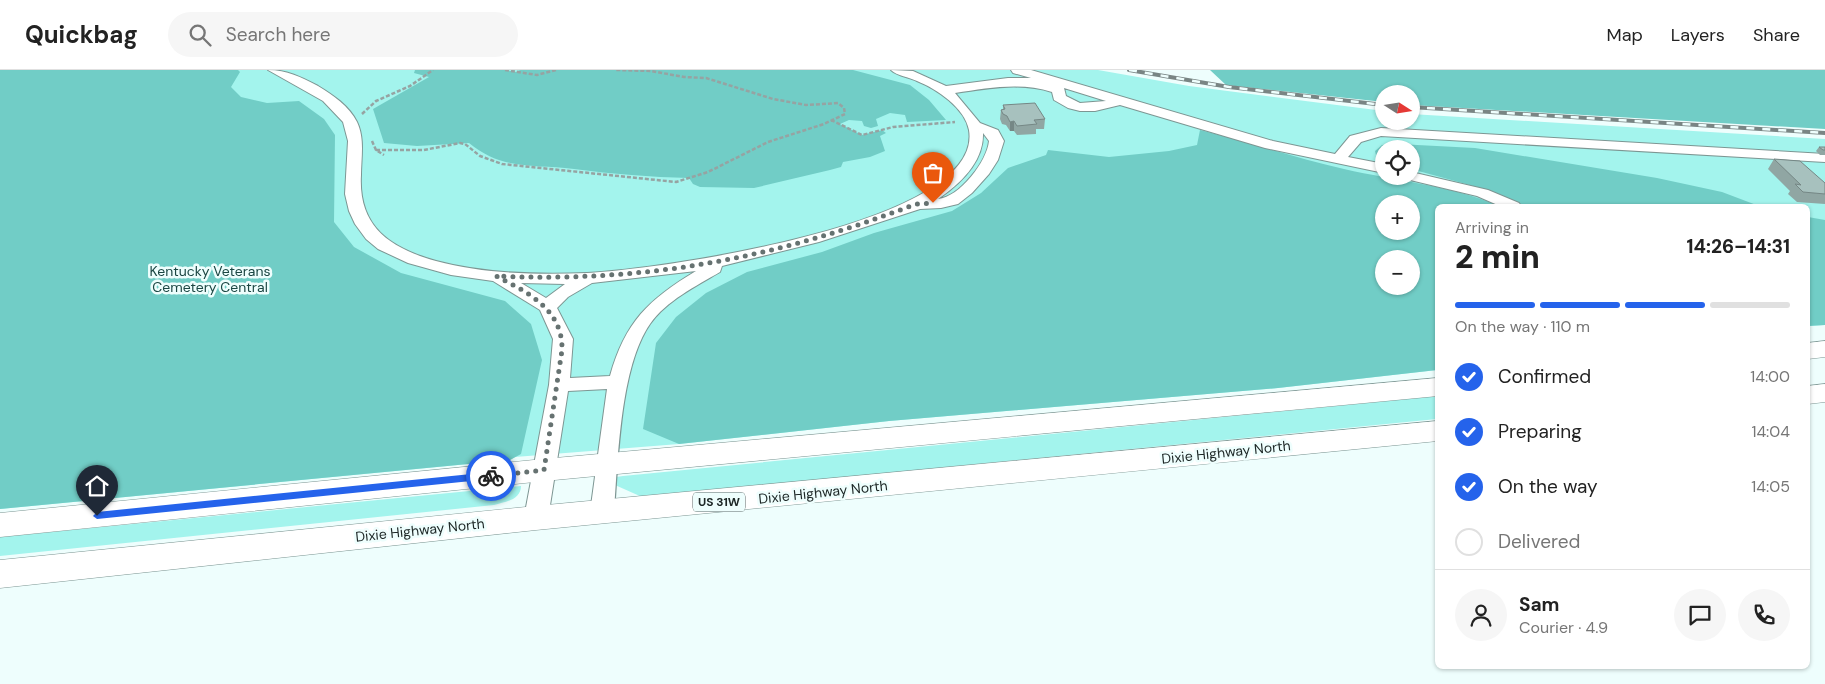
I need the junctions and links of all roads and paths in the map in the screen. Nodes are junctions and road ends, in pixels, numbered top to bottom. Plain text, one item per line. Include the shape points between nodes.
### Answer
1 (274, 70) edge
2 (433, 70) edge
3 (505, 70) edge
4 (556, 70) edge
5 (616, 70) edge
6 (897, 70) edge
7 (1017, 70) edge
8 (947, 90) junction
9 (1119, 100) junction
10 (363, 119) dead end
11 (831, 120) junction
12 (973, 122) junction
13 (376, 150) dead end
14 (1825, 158) edge
15 (1339, 159) junction
16 (1375, 167) edge
17 (1420, 178) edge
18 (1508, 204) edge
19 (724, 262) junction
20 (632, 274) junction
21 (496, 276) junction
22 (588, 278) junction
23 (659, 304) junction
24 (547, 307) junction
25 (1825, 349) edge
26 (1810, 351) edge
27 (620, 382) junction
28 (558, 385) junction
29 (1435, 387) edge
30 (1825, 393) edge
31 (1810, 395) edge
32 (1435, 431) edge
33 (607, 465) junction
34 (544, 470) junction
35 (602, 513) junction
36 (536, 518) junction
37 (0, 525) edge
38 (0, 574) edge

1 - 21 lane via 324,96 350,120 356,156 353,176 357,217 369,233 388,247 421,262
2 - 10 path via 407,88 366,108 362,113
3 - 4 path via 532,76
5 - 11 path via 706,78 773,99 806,105 841,104 845,114
6 - 8 lane
7 - 9 lane
8 - 9 lane via 1032,82 1059,90 1059,97 1075,107 1100,107
8 - 12 lane
9 - 15 lane via 1270,145
11 - 12 path via 862,135 893,127
11 - 13 path via 758,145 692,179 676,182 502,164 480,156 465,144 424,150
12 - 19 lane via 973,152 966,167 951,182 916,204 797,244
14 - 15 lane via 1381,132 1364,134 1348,142
15 - 16 lane
17 - 18 lane via 1482,193
19 - 20 lane
19 - 23 lane via 676,290
20 - 22 lane
20 - 23 lane via 649,285
21 - 22 lane
21 - 24 lane
22 - 24 lane
23 - 27 lane via 642,321 632,338 624,356
24 - 28 lane via 563,340
25 - 26 highway
27 - 28 lane
27 - 33 lane
28 - 34 lane
29 - 33 highway
30 - 31 highway
32 - 35 highway, Dixie Highway North / US 31W
33 - 34 highway
33 - 35 lane
34 - 36 lane
34 - 37 highway
35 - 36 highway, Dixie Highway North / US 31W
36 - 38 highway, Dixie Highway North / US 31W

